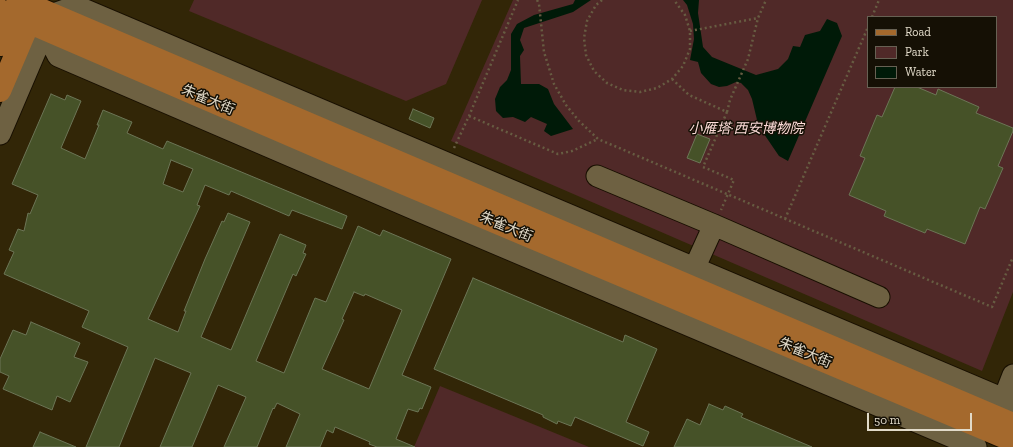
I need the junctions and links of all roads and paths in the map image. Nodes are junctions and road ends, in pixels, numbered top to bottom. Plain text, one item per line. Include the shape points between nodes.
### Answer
1 (518, 0) edge
2 (537, 0) edge
3 (602, 0) edge
4 (674, 0) edge
5 (766, 0) edge
6 (879, 0) edge
7 (25, 9) edge
8 (872, 16) edge
9 (758, 18) junction
10 (867, 28) edge
11 (690, 31) junction
12 (0, 45) edge
13 (672, 79) junction
14 (0, 91) edge
15 (727, 112) junction
16 (469, 116) junction
17 (0, 134) edge
18 (598, 139) junction
19 (447, 163) junction
20 (597, 176) dead end
21 (728, 194) junction
22 (785, 219) junction
23 (714, 225) junction
24 (1013, 257) edge
25 (691, 276) junction
26 (879, 297) dead end
27 (1013, 375) edge
28 (1006, 411) edge
29 (1013, 441) edge
30 (976, 447) edge

1 - 16 path
2 - 18 path via 544,52 554,84 570,110
3 - 13 path via 587,21 584,38 586,55 594,71 607,83 623,90 640,92 657,88
4 - 11 path via 684,15
5 - 9 path
6 - 8 path
7 - 12 main road
7 - 14 main road
7 - 17 street
7 - 19 street via 76,6
7 - 25 main road, 朱雀大街 via 433,178
7 - 29 main road, 朱雀大街 via 331,153
7 - 30 street via 58,56 419,212
9 - 11 path
9 - 15 path via 748,59
10 - 22 path
11 - 13 path via 690,49 683,66
13 - 15 path via 689,95
15 - 21 path via 703,167 734,180
16 - 18 path via 558,154 572,151
16 - 19 path
18 - 21 path
19 - 25 street
20 - 23 street
21 - 22 path
21 - 23 path
22 - 24 path via 992,307
23 - 25 street
23 - 26 street
25 - 28 main road, 朱雀大街
27 - 28 street

